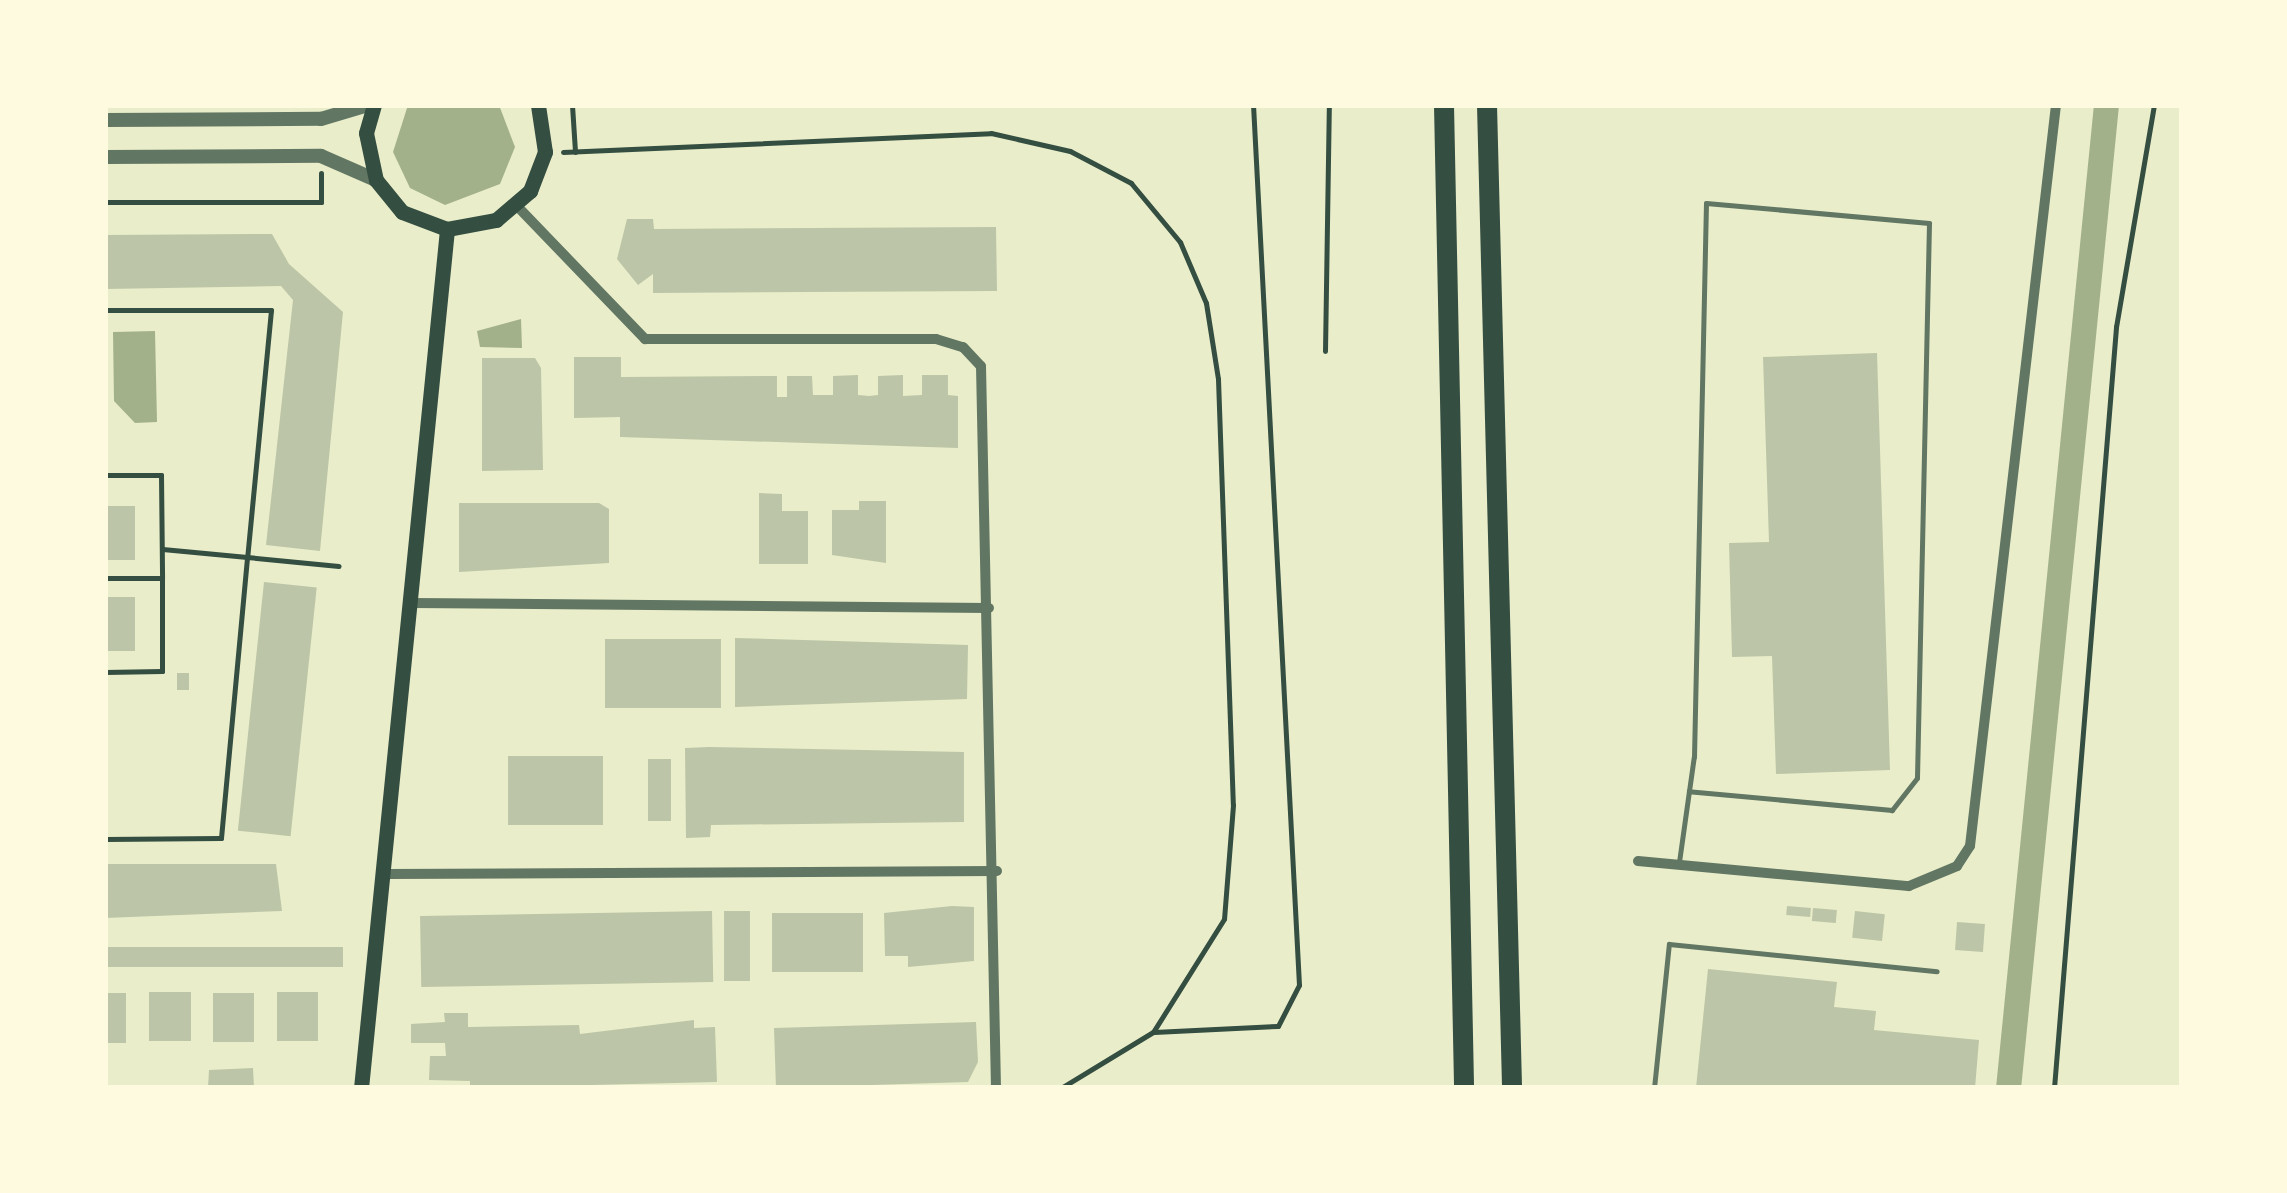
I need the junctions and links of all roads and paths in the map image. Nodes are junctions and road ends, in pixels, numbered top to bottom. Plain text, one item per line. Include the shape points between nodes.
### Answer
1 (371, 105) edge
2 (538, 105) edge
3 (572, 105) edge
4 (1254, 105) edge
5 (1329, 105) edge
6 (1444, 105) edge
7 (1488, 105) edge
8 (2056, 105) edge
9 (2154, 105) edge
10 (105, 120) edge
11 (545, 152) junction
12 (575, 152) junction
13 (321, 156) junction
14 (105, 157) edge
15 (376, 180) junction
16 (105, 202) edge
17 (517, 206) junction
18 (447, 229) junction
19 (105, 310) edge
20 (1325, 351) dead end
21 (105, 476) edge
22 (162, 549) junction
23 (248, 557) junction
24 (339, 566) dead end
25 (105, 578) edge
26 (162, 578) junction
27 (412, 603) junction
28 (989, 608) junction
29 (105, 672) edge
30 (1689, 791) junction
31 (105, 839) edge
32 (1638, 861) dead end
33 (1679, 865) junction
34 (998, 871) junction
35 (387, 874) junction
36 (1937, 970) dead end
37 (1153, 1032) junction
38 (361, 1088) edge
39 (996, 1088) edge
40 (1060, 1088) edge
41 (1464, 1088) edge
42 (1512, 1088) edge
43 (1654, 1088) edge
44 (2054, 1088) edge

1 - 10 street via 321,120
1 - 15 main road via 366,134
2 - 11 main road
3 - 12 path
4 - 37 path via 1299,985 1278,1026
5 - 20 path
6 - 41 highway
7 - 42 highway
8 - 33 street via 1970,846 1956,866 1909,886
9 - 44 path via 2116,327
11 - 12 path
11 - 17 main road
12 - 37 path via 991,133 1070,151 1132,183 1180,242 1206,303 1218,379 1233,805 1224,920
13 - 14 street
13 - 15 street
13 - 16 path via 321,202
15 - 18 main road via 402,212
17 - 18 main road via 485,224
17 - 28 street via 645,339 936,339 974,354 984,381
18 - 27 main road
19 - 23 path via 271,310
21 - 22 path via 161,475
22 - 23 path
22 - 26 path
23 - 24 path
23 - 31 path via 220,838
25 - 26 path
26 - 29 path via 162,671
27 - 28 street
27 - 35 main road
28 - 34 street
30 - 30 lane via 1706,202 1928,223 1916,778 1892,810
30 - 33 lane
32 - 33 street
34 - 35 street
34 - 39 street
35 - 38 main road
36 - 43 lane via 1669,944
37 - 40 path

